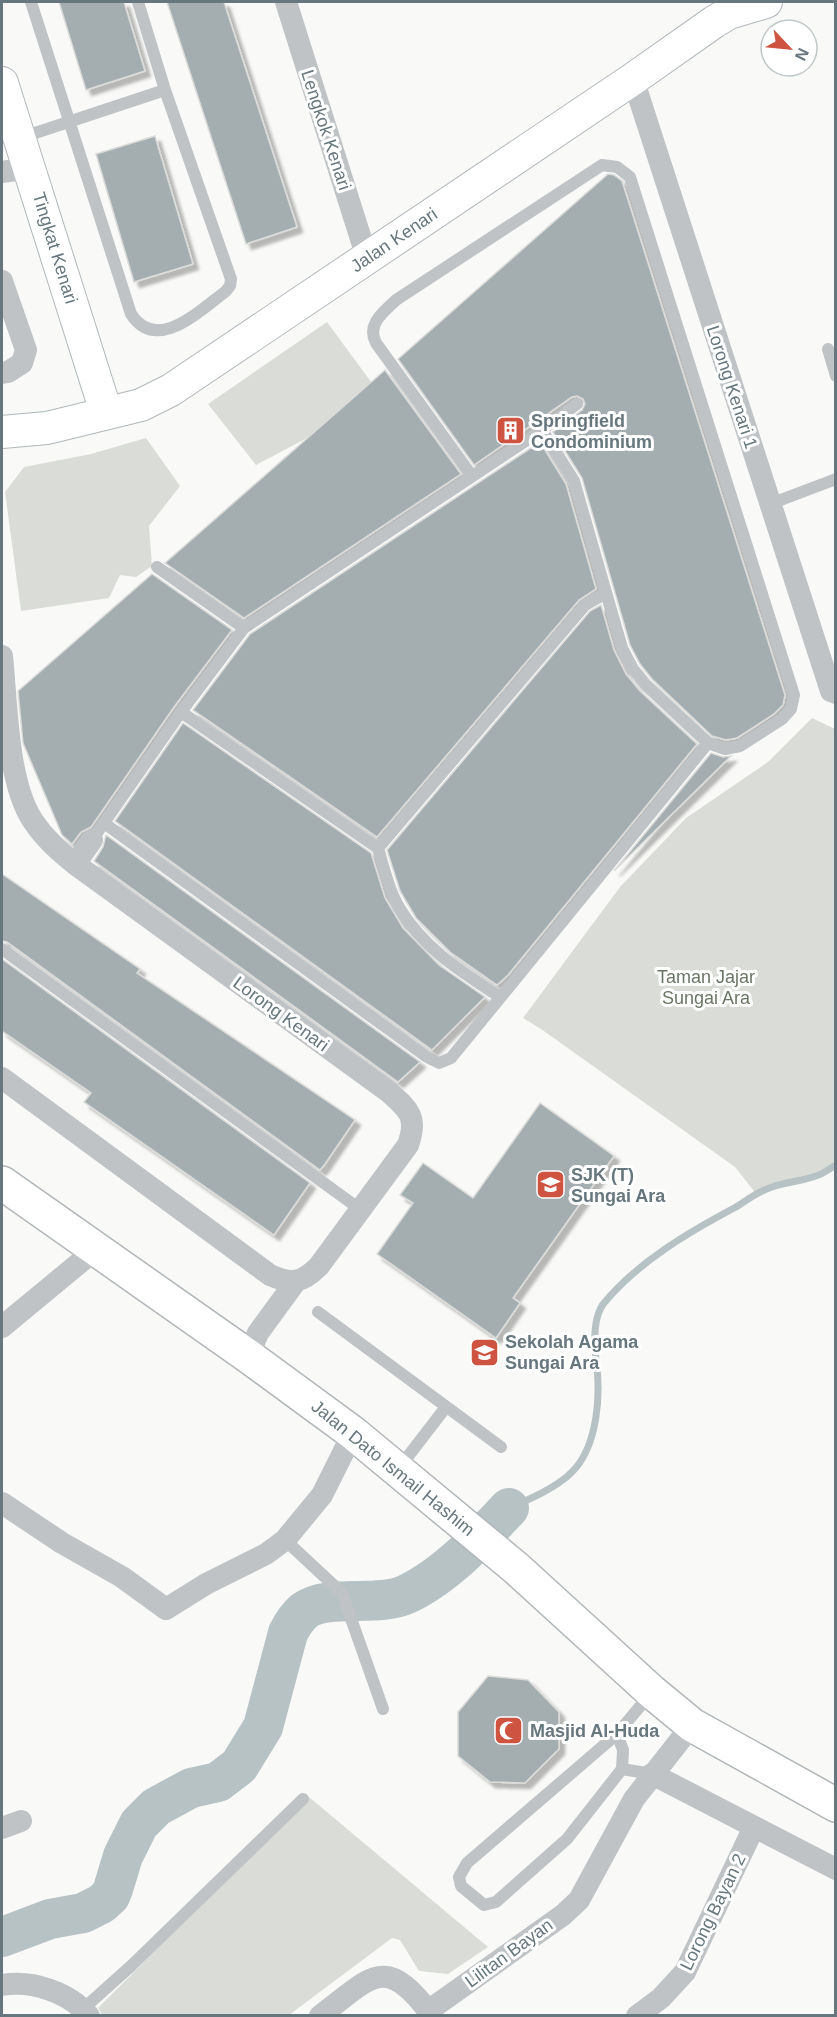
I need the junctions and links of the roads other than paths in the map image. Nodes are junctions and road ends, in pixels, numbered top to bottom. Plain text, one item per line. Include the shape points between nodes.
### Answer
1 (31, 2) edge
2 (138, 2) edge
3 (286, 2) edge
4 (766, 2) edge
5 (633, 80) junction
6 (2, 83) edge
7 (165, 90) junction
8 (69, 122) junction
9 (19, 138) junction
10 (15, 170) edge
11 (367, 258) junction
12 (2, 281) edge
13 (828, 349) dead end
14 (2, 373) edge
15 (835, 375) edge
16 (577, 404) dead end
17 (106, 412) junction
18 (542, 430) junction
19 (2, 432) edge
20 (472, 476) junction
21 (836, 479) edge
22 (770, 504) junction
23 (157, 567) dead end
24 (606, 593) junction
25 (244, 628) junction
26 (2, 656) edge
27 (836, 693) edge
28 (181, 712) junction
29 (708, 743) junction
30 (7, 770) edge
31 (98, 832) junction
32 (378, 848) junction
33 (75, 864) junction
34 (2, 949) edge
35 (500, 997) junction
36 (2, 1078) edge
37 (2, 1183) edge
38 (361, 1209) junction
39 (95, 1250) junction
40 (296, 1281) junction
41 (318, 1312) dead end
42 (2, 1328) edge
43 (248, 1356) junction
44 (446, 1407) junction
45 (353, 1433) junction
46 (501, 1448) dead end
47 (398, 1469) junction
48 (2, 1503) edge
49 (285, 1540) junction
50 (652, 1692) junction
51 (383, 1708) dead end
52 (692, 1725) junction
53 (617, 1734) junction
54 (622, 1769) junction
55 (770, 1770) junction
56 (652, 1774) junction
57 (836, 1784) edge
58 (303, 1798) dead end
59 (836, 1805) edge
60 (754, 1827) junction
61 (836, 1869) edge
62 (2, 1985) edge
63 (86, 2012) edge
64 (430, 2013) edge
65 (320, 2016) edge
66 (637, 2016) edge

1 - 8 lane
2 - 7 lane
3 - 11 street, Lengkok Kenari
4 - 5 street, Jalan Kenari via 729,12
5 - 11 street, Jalan Kenari
5 - 22 street, Lorong Kenari 1
6 - 9 street, Tingkat Kenari
7 - 8 lane
7 - 8 lane via 231,279 225,292 170,329 149,329 131,314
8 - 9 lane
9 - 10 street, Tingkat Kenari
10 - 17 street, Tingkat Kenari
11 - 17 street, Jalan Kenari via 171,390 141,405
12 - 14 street via 26,350 22,363
13 - 15 lane
16 - 18 lane
17 - 19 street, Jalan Kenari via 48,428
18 - 20 lane
18 - 24 lane via 574,481
20 - 25 lane
20 - 29 lane via 376,343 373,327 396,300 602,165 617,167 630,177 794,695 791,709 782,718 740,746 725,749
21 - 22 lane
22 - 27 street, Lorong Kenari 1 via 831,691
23 - 25 lane
24 - 29 lane via 622,648 633,669
24 - 32 lane via 585,605
25 - 28 lane
26 - 30 street, Lorong Kenari
28 - 31 lane
28 - 32 lane
29 - 35 lane
30 - 33 street, Lorong Kenari via 32,820 49,842
31 - 33 street
31 - 35 lane via 439,1063 451,1058
32 - 35 lane via 399,907 416,932 434,951
33 - 38 street, Lorong Kenari via 403,1104 411,1116 413,1130 408,1145
34 - 38 lane
36 - 40 street via 270,1275
37 - 39 main road, Jalan Dato Ismail Hashim
38 - 40 street, Lorong Kenari via 320,1266 308,1278
39 - 42 street
39 - 43 main road, Jalan Dato Ismail Hashim
40 - 43 street, Lorong Kenari via 258,1333
41 - 44 lane
43 - 45 main road, Jalan Dato Ismail Hashim
44 - 46 lane
44 - 47 lane
45 - 47 main road, Jalan Dato Ismail Hashim
45 - 49 street via 322,1495
47 - 50 main road, Jalan Dato Ismail Hashim via 516,1568
48 - 49 street via 166,1609
49 - 51 lane via 342,1593
50 - 52 main road, Jalan Dato Ismail Hashim
50 - 53 lane
52 - 55 main road, Jalan Dato Ismail Hashim
52 - 56 street, Lilitan Bayan
53 - 54 lane via 623,1750
53 - 54 lane via 467,1863 459,1877 461,1886 484,1905 496,1902 567,1839
54 - 56 lane
55 - 57 main road, Jalan Dato Ismail Hashim
55 - 59 main road, Jalan Dato Ismail Hashim
56 - 60 street
56 - 64 street, Lilitan Bayan via 634,1799 579,1900
58 - 63 lane
60 - 61 street
60 - 66 street, Lorong Bayan 2 via 685,1972
62 - 63 street via 54,1991 69,1997
64 - 65 street, Lilitan Bayan via 400,1981 376,1976

